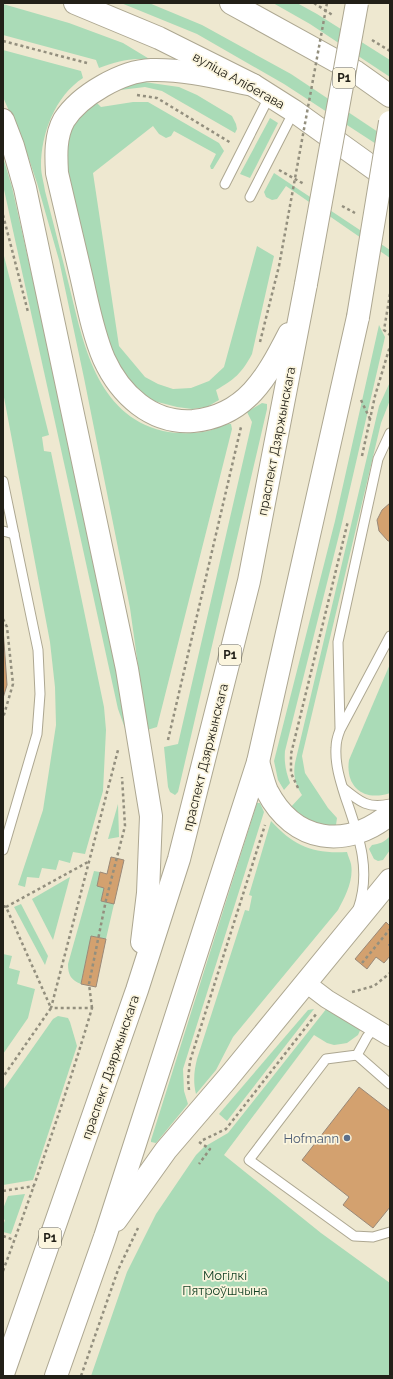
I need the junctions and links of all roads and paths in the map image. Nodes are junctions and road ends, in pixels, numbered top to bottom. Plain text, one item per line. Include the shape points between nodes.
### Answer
1 (75, 3) edge
2 (231, 3) edge
3 (327, 3) edge
4 (358, 3) edge
5 (3, 41) edge
6 (87, 63) dead end
7 (261, 90) junction
8 (390, 96) edge
9 (294, 111) junction
10 (3, 120) edge
11 (390, 122) edge
12 (390, 180) edge
13 (225, 184) dead end
14 (250, 198) dead end
15 (390, 294) edge
16 (300, 314) junction
17 (390, 335) edge
18 (390, 346) edge
19 (258, 347) dead end
20 (359, 395) dead end
21 (370, 419) junction
22 (241, 424) dead end
23 (390, 433) edge
24 (361, 464) dead end
25 (3, 481) edge
26 (349, 515) dead end
27 (3, 531) edge
28 (14, 534) junction
29 (3, 619) edge
30 (390, 636) edge
31 (3, 717) edge
32 (340, 730) junction
33 (168, 740) dead end
34 (121, 760) dead end
35 (258, 762) junction
36 (122, 775) dead end
37 (298, 788) dead end
38 (343, 788) junction
39 (390, 804) edge
40 (390, 814) edge
41 (267, 818) dead end
42 (358, 834) junction
43 (3, 850) edge
44 (88, 862) junction
45 (390, 880) edge
46 (4, 907) edge
47 (350, 929) junction
48 (390, 929) edge
49 (362, 962) dead end
50 (390, 973) edge
51 (306, 983) junction
52 (137, 990) junction
53 (327, 999) junction
54 (51, 1008) junction
55 (92, 1008) junction
56 (375, 1027) junction
57 (390, 1037) edge
58 (357, 1055) junction
59 (3, 1077) edge
60 (390, 1084) edge
61 (190, 1096) dead end
62 (199, 1142) junction
63 (194, 1144) dead end
64 (199, 1164) dead end
65 (34, 1186) junction
66 (3, 1191) edge
67 (141, 1221) dead end
68 (390, 1232) edge
69 (3, 1236) edge
70 (105, 1237) junction
71 (14, 1240) junction
72 (3, 1271) edge
73 (3, 1374) edge
74 (56, 1376) edge
75 (81, 1376) edge

1 - 7 main road, вуліца Алібегава via 159,38
2 - 8 main road, Р1 via 356,72
3 - 19 path, bridge via 279,266
4 - 16 main road, праспект Дзяржынскага / Р1, bridge
5 - 6 path
7 - 9 main road, вуліца Алібегава
7 - 13 lane
7 - 16 main road via 198,73 170,70 150,70 113,80 79,103 64,120 56,150 57,173 94,330 104,359 127,394 142,408 162,417 184,421 203,420 239,405 255,390 272,366
9 - 12 main road, вуліца Алібегава
9 - 14 lane
10 - 52 main road via 25,188 127,669 152,816 148,893
11 - 35 main road, bridge via 358,317
15 - 17 path via 384,330
16 - 52 main road, праспект Дзяржынскага / Р1 via 249,581 180,859
18 - 21 path
20 - 21 path
21 - 24 path
22 - 33 path
23 - 32 lane via 378,459 338,642
25 - 28 lane
26 - 37 path via 291,754 291,773
27 - 28 lane
28 - 43 lane via 38,650 40,694 37,734
29 - 31 path via 7,627 13,684
30 - 32 lane
32 - 38 lane via 336,757
34 - 44 path via 120,746
35 - 42 main road via 267,790 278,808 294,824 310,833 329,837
35 - 70 main road
36 - 55 path via 125,826 88,984
38 - 39 lane via 368,805
38 - 42 lane
40 - 42 main road
41 - 61 path via 190,1061
42 - 47 lane via 364,862 364,883
44 - 46 path
44 - 54 path
45 - 47 main road
46 - 54 path
47 - 51 main road
48 - 49 path
50 - 53 path via 374,986
51 - 53 street
51 - 70 main road via 166,1150
52 - 73 main road, праспект Дзяржынскага / Р1
53 - 56 street
53 - 62 path via 226,1129
54 - 55 path
54 - 59 path
55 - 65 path
56 - 57 street
56 - 58 lane
58 - 60 lane
58 - 68 lane via 326,1059 249,1160 354,1236 373,1237
62 - 63 path
62 - 64 path via 210,1149
65 - 66 path
65 - 71 path
67 - 75 path via 118,1270
69 - 71 path
70 - 74 main road
71 - 72 path

